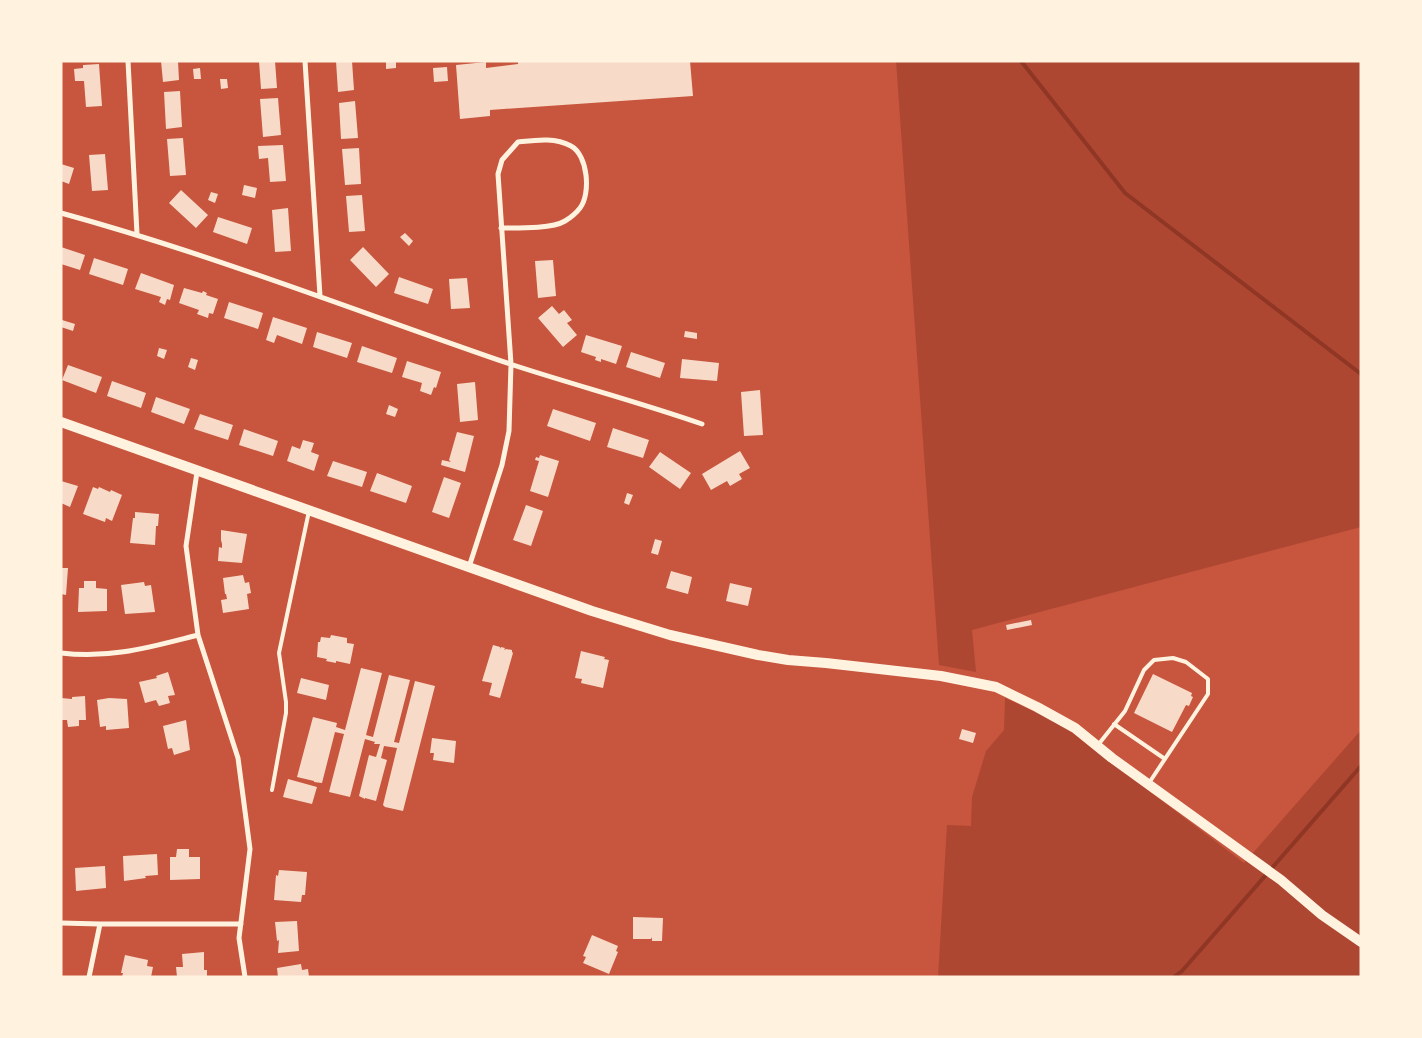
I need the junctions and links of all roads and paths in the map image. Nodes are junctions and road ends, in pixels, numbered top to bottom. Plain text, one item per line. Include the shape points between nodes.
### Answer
1 (128, 61) edge
2 (305, 61) edge
3 (61, 213) edge
4 (502, 228) junction
5 (137, 234) junction
6 (320, 296) junction
7 (511, 364) junction
8 (61, 422) edge
9 (702, 424) dead end
10 (198, 472) junction
11 (309, 511) junction
12 (469, 568) junction
13 (198, 634) junction
14 (61, 653) edge
15 (1114, 724) junction
16 (1097, 746) junction
17 (1165, 758) junction
18 (1149, 784) junction
19 (272, 790) dead end
20 (61, 923) edge
21 (100, 924) junction
22 (241, 924) junction
23 (1361, 942) edge
24 (90, 977) edge
25 (245, 977) edge

1 - 5 street
2 - 6 street
3 - 5 street
4 - 4 street via 498,174 502,160 518,142 548,139 572,146 584,162 587,184 581,208 564,222
4 - 7 street
5 - 6 street
6 - 7 street
7 - 9 street
7 - 12 street via 509,431 504,456
8 - 10 main road
10 - 11 main road
10 - 13 street via 186,546
11 - 12 main road
11 - 19 lane via 279,653 286,713
12 - 16 main road via 592,612 670,635 758,655 941,676 996,687 1075,728
13 - 14 street via 131,652 85,656
13 - 22 street via 238,758 250,849
15 - 16 lane
15 - 17 lane
15 - 17 lane via 1125,711 1144,670 1154,660 1173,658 1186,662 1208,679 1208,694
16 - 18 main road
17 - 18 lane
18 - 23 main road
20 - 21 street
21 - 22 street
21 - 24 street
22 - 25 street via 239,938

